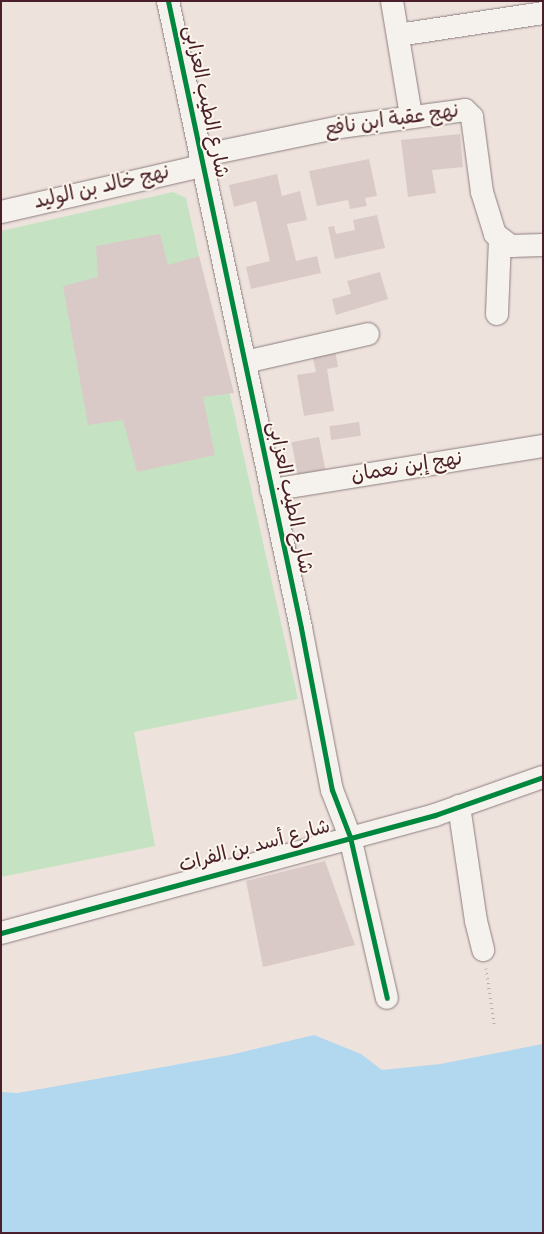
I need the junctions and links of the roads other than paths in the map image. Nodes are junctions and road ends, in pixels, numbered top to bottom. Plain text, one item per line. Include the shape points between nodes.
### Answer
1 (168, 1) edge
2 (392, 1) edge
3 (543, 13) edge
4 (398, 35) junction
5 (411, 116) junction
6 (201, 161) junction
7 (1, 212) edge
8 (500, 240) junction
9 (543, 245) edge
10 (497, 314) dead end
11 (368, 334) dead end
12 (245, 362) junction
13 (543, 446) edge
14 (271, 490) junction
15 (543, 777) edge
16 (459, 806) junction
17 (350, 838) junction
18 (1, 933) edge
19 (484, 950) road end
20 (386, 998) dead end

1 - 6 street, شارع الطيب العزابى
2 - 4 street
3 - 4 street
4 - 5 street
5 - 6 street, نهج عقبة ابن نافع
5 - 8 street, نهج عقبة ابن نافع via 462,110 471,113 482,192 491,225
6 - 7 street, نهج خالد بن الوليد
6 - 12 street, شارع الطيب العزابى
8 - 9 street via 511,246
8 - 10 street
11 - 12 street
12 - 14 street, شارع الطيب العزابى
13 - 14 street, نهج إبن نعمان
14 - 17 street, شارع الطيب العزابى via 332,790
15 - 16 street, شارع أسد بن الفرات
16 - 17 street, شارع أسد بن الفرات
16 - 19 street via 476,921
17 - 18 street, شارع أسد بن الفرات
17 - 20 street, شارع الطيب العزابى

